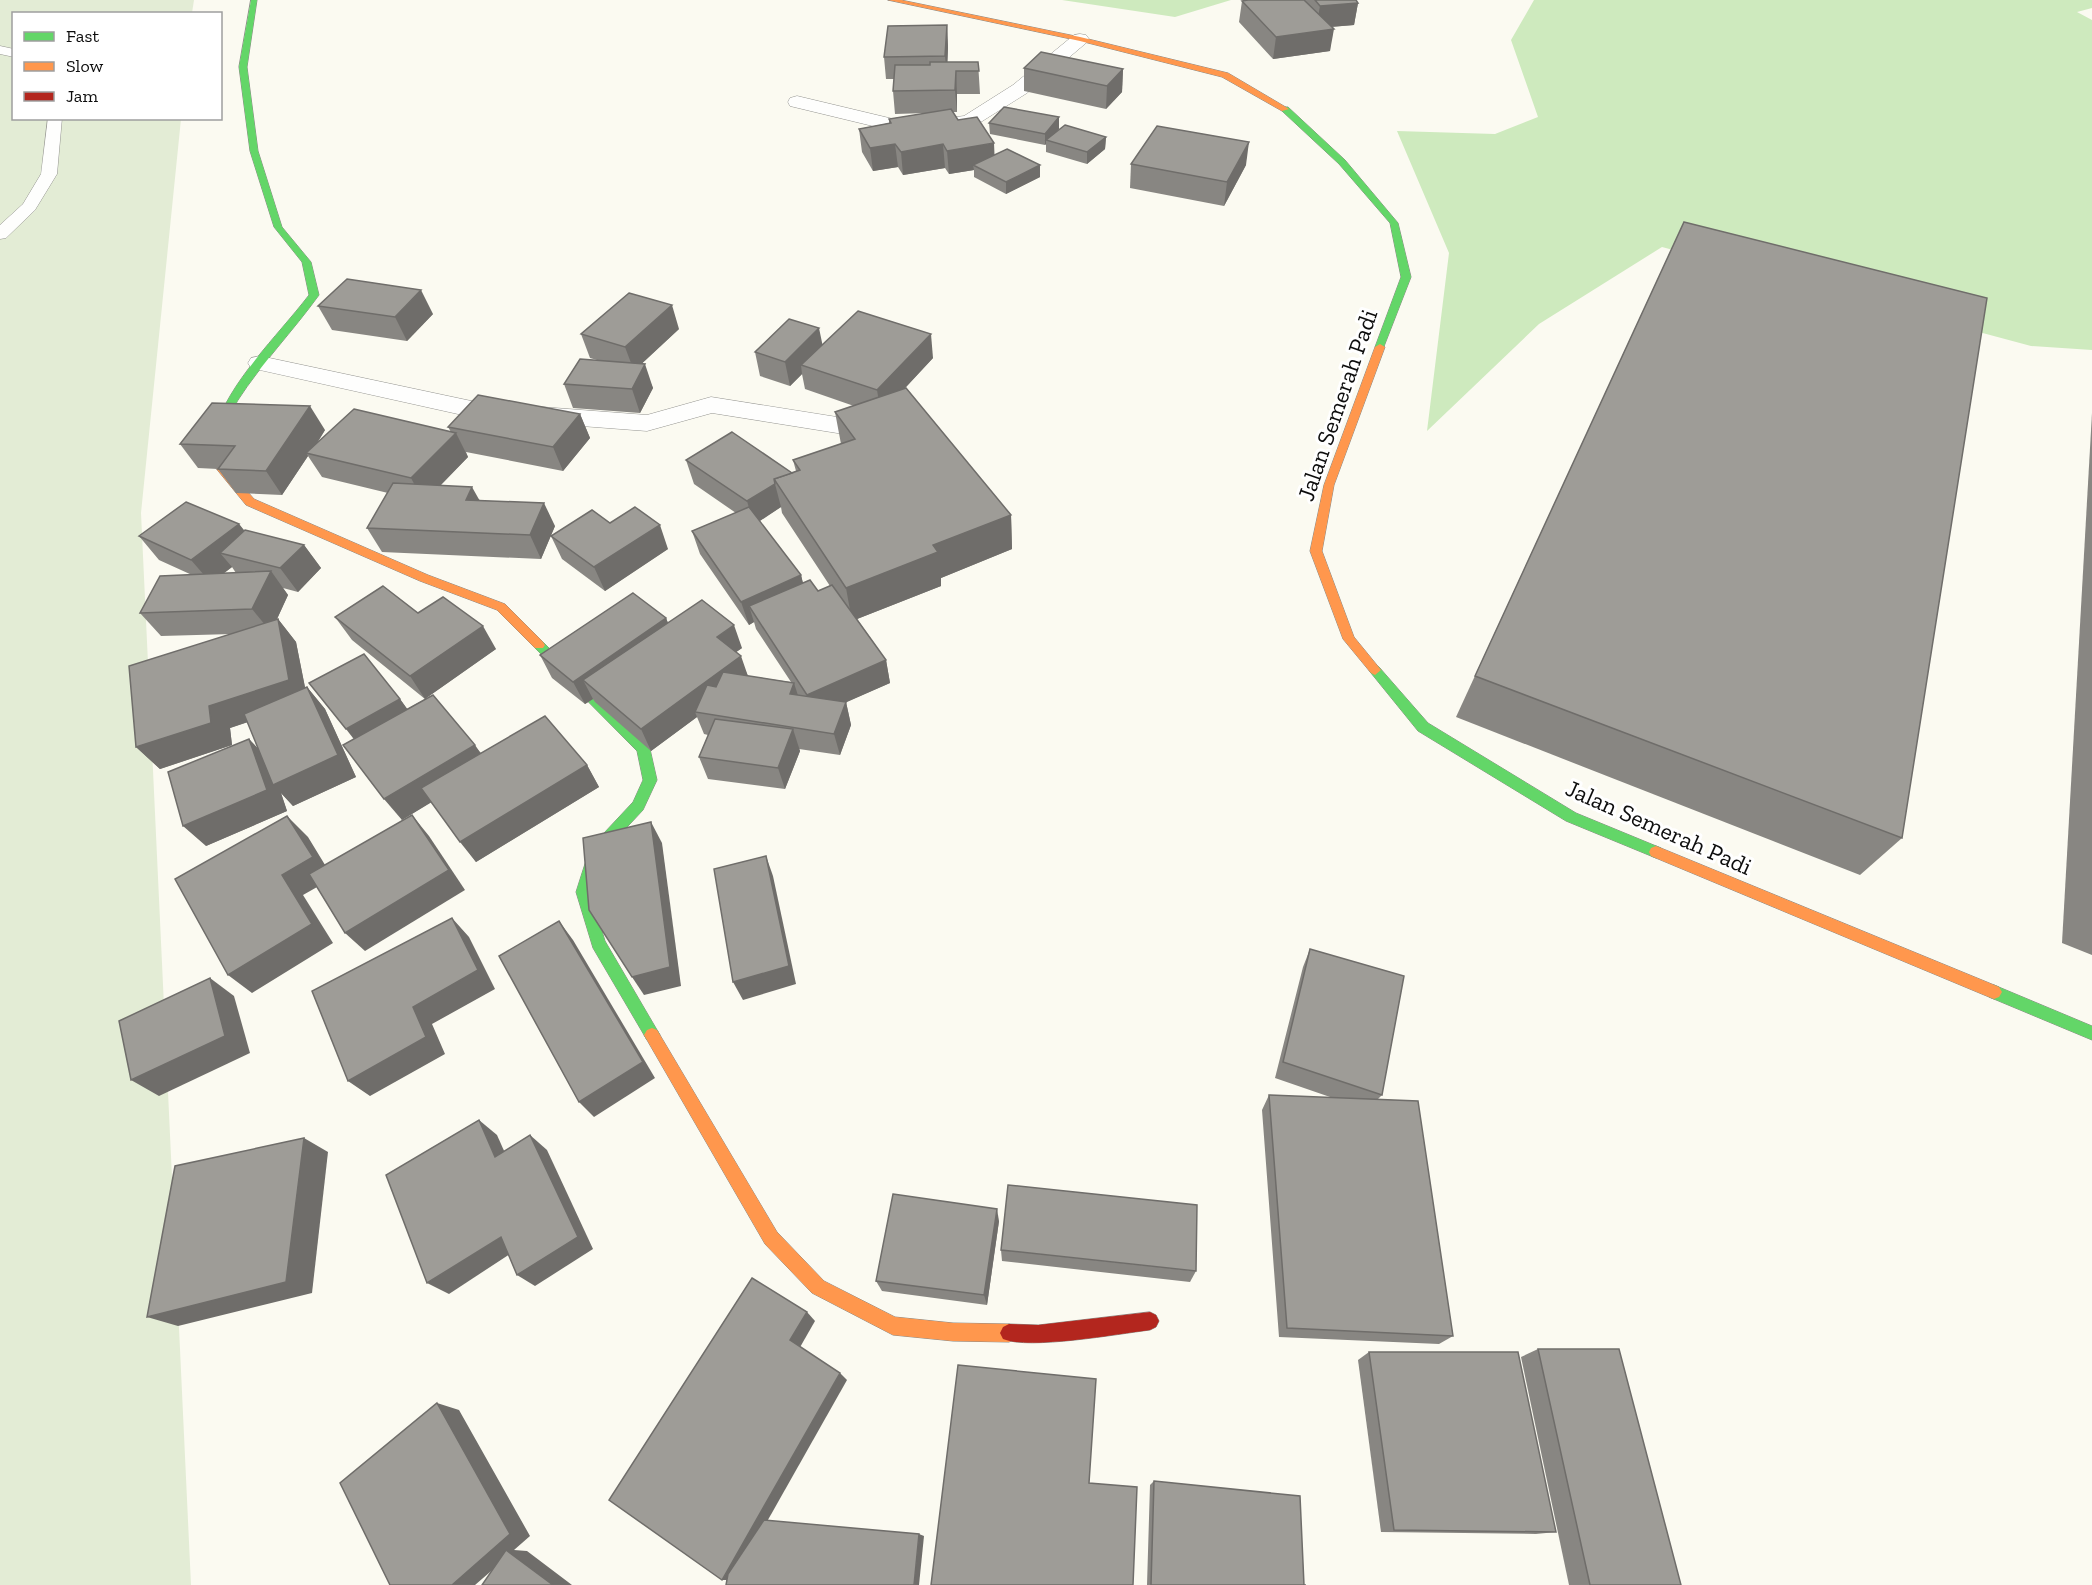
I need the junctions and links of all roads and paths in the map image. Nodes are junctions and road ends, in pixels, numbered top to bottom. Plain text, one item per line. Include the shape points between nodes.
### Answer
1 (254, 0) edge
2 (891, 0) edge
3 (1080, 39) junction
4 (797, 102) dead end
5 (55, 120) edge
6 (0, 234) edge
7 (260, 363) junction
8 (886, 433) edge
9 (2092, 1033) edge
10 (1150, 1321) dead end

1 - 7 street via 243,67 254,151 278,227 306,262 314,295
2 - 3 street, Jalan Semerah Padi
3 - 4 street via 1020,89 969,121 910,129
3 - 9 street, Jalan Semerah Padi via 1225,75 1289,111 1342,162 1394,223 1406,277 1329,485 1316,551 1349,639 1423,727 1571,817
5 - 6 lane via 49,174 29,207
7 - 8 street via 476,410 647,423 711,405
7 - 10 street via 220,421 215,461 250,502 501,607 643,749 650,780 638,806 595,852 583,892 598,943 771,1238 818,1287 893,1326 1038,1334

